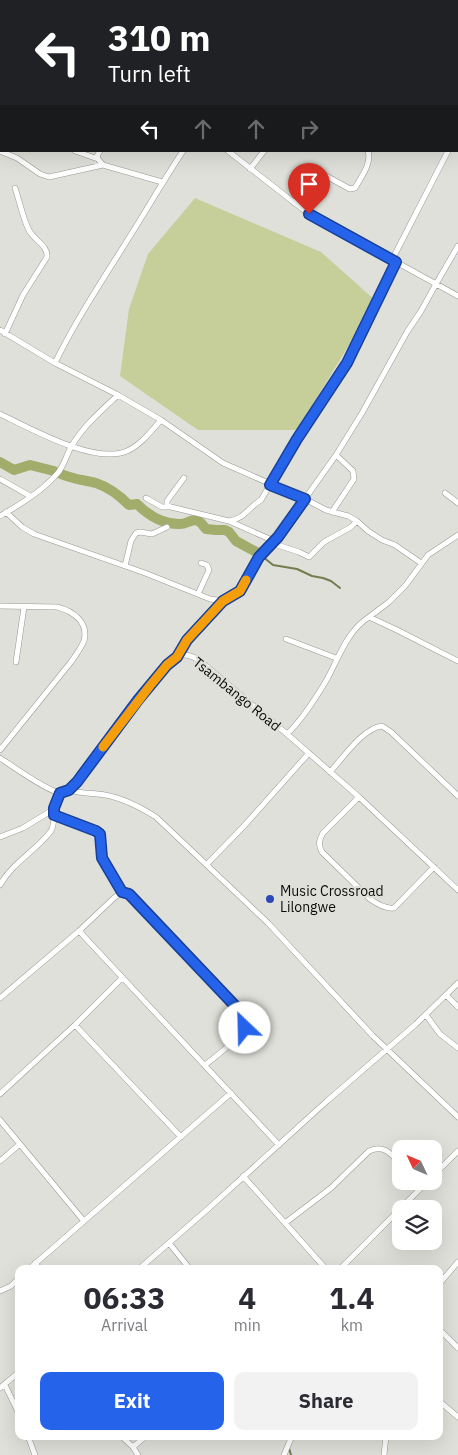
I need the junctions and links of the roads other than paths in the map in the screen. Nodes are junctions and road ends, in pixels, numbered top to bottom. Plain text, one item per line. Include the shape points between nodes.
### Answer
1 (2, 152) edge
2 (78, 152) edge
3 (99, 152) edge
4 (182, 152) edge
5 (229, 152) edge
6 (263, 152) edge
7 (368, 152) edge
8 (448, 152) edge
9 (98, 159) junction
10 (103, 165) junction
11 (250, 169) junction
12 (162, 182) junction
13 (15, 188) dead end
14 (294, 203) junction
15 (458, 246) edge
16 (394, 261) junction
17 (436, 284) junction
18 (458, 296) edge
19 (2, 332) edge
20 (55, 363) junction
21 (118, 395) junction
22 (0, 414) edge
23 (161, 420) junction
24 (72, 446) junction
25 (336, 456) junction
26 (184, 478) dead end
27 (0, 479) edge
28 (270, 485) junction
29 (445, 493) dead end
30 (30, 496) junction
31 (146, 498) dead end
32 (305, 499) junction
33 (458, 504) edge
34 (171, 507) junction
35 (6, 512) junction
36 (332, 512) junction
37 (0, 516) edge
38 (229, 521) junction
39 (357, 521) junction
40 (166, 527) dead end
41 (458, 535) edge
42 (273, 542) junction
43 (201, 563) dead end
44 (421, 563) junction
45 (125, 566) junction
46 (198, 594) junction
47 (223, 601) junction
48 (0, 606) edge
49 (24, 607) junction
50 (369, 618) junction
51 (286, 639) dead end
52 (177, 657) junction
53 (336, 658) junction
54 (458, 661) edge
55 (16, 662) dead end
56 (287, 734) junction
57 (0, 750) edge
58 (309, 753) junction
59 (0, 758) edge
60 (330, 772) junction
61 (69, 790) junction
62 (60, 793) junction
63 (458, 796) edge
64 (359, 797) junction
65 (54, 808) junction
66 (54, 815) junction
67 (0, 837) edge
68 (207, 864) junction
69 (434, 867) junction
70 (0, 885) edge
71 (458, 889) edge
72 (122, 892) junction
73 (79, 931) junction
74 (122, 978) junction
75 (458, 983) edge
76 (446, 995) junction
77 (0, 998) edge
78 (458, 1006) edge
79 (426, 1015) junction
80 (75, 1024) junction
81 (458, 1048) edge
82 (388, 1050) junction
83 (205, 1066) junction
84 (231, 1093) junction
85 (0, 1094) edge
86 (458, 1116) edge
87 (0, 1120) edge
88 (181, 1137) junction
89 (20, 1144) junction
90 (279, 1145) junction
91 (458, 1151) edge
92 (392, 1156) edge
93 (0, 1161) edge
94 (442, 1167) edge
95 (243, 1176) junction
96 (417, 1190) edge
97 (83, 1220) junction
98 (285, 1223) junction
99 (168, 1243) junction
100 (458, 1262) edge
101 (35, 1263) edge
102 (143, 1265) edge
103 (187, 1265) edge
104 (322, 1265) edge
105 (344, 1265) edge
106 (443, 1279) edge
107 (15, 1282) edge
108 (0, 1291) edge
109 (443, 1333) edge
110 (458, 1348) edge
111 (15, 1375) edge
112 (2, 1386) edge
113 (443, 1404) edge
114 (15, 1407) edge
115 (458, 1417) edge
116 (29, 1440) edge
117 (125, 1440) edge
118 (141, 1440) edge
119 (290, 1440) edge
120 (386, 1440) edge
121 (133, 1447) junction
122 (35, 1455) edge
123 (138, 1455) edge
124 (284, 1455) edge
125 (384, 1455) edge

1 - 10 street via 49,177
2 - 9 street
3 - 9 street
4 - 12 street
5 - 11 street
6 - 11 street
7 - 14 street via 369,163 355,188 350,189 317,171
8 - 16 street
9 - 10 street
10 - 12 street
11 - 14 street
12 - 20 street via 79,317
13 - 19 street via 30,233 48,254
14 - 16 street via 325,224
15 - 17 street
16 - 17 street
16 - 28 street via 347,363
17 - 18 street
17 - 25 street
19 - 20 street
20 - 21 street
21 - 23 street
21 - 24 street via 87,424
22 - 24 street
23 - 24 street via 134,448 121,453 86,451
23 - 28 street via 222,463
24 - 30 street via 58,474
25 - 32 street
25 - 36 street via 353,471 354,479
26 - 34 street via 168,501 167,505
27 - 30 street
28 - 32 street
28 - 38 street via 243,516
29 - 33 street
30 - 35 street
31 - 34 street via 158,505
32 - 36 street
32 - 42 street
34 - 38 street
35 - 37 street
35 - 45 street via 34,534
36 - 39 street
38 - 42 street
39 - 42 street via 324,542 309,557
39 - 44 street
40 - 45 street via 152,534 136,533
41 - 44 street
42 - 47 street via 259,557 240,591
43 - 46 street via 209,570
44 - 50 street via 390,602
45 - 46 street
46 - 47 street
47 - 52 street via 187,640
48 - 49 street
49 - 55 street
49 - 57 street via 57,606 70,611 79,618 85,635 71,662
50 - 53 street via 356,627
50 - 54 street
51 - 53 street
52 - 56 street, Tsambango Road via 186,655 199,660
52 - 61 street, Tsambango Road via 138,700
53 - 56 street via 322,687
56 - 58 street, Tsambango Road
58 - 60 street, Tsambango Road
58 - 68 street
59 - 62 street
60 - 63 street via 365,734 382,726
60 - 64 street, Tsambango Road
61 - 62 street
61 - 68 street via 103,794 138,806 156,817
62 - 65 street
64 - 69 street, Tsambango Road
64 - 69 street via 323,833 320,847 370,899 394,908
65 - 66 street
65 - 67 street via 23,828
66 - 70 street via 52,830 16,864
66 - 72 street via 100,834 102,858
68 - 82 street via 268,923
69 - 71 street, Tsambango Road
72 - 73 street
72 - 83 street via 129,894 245,1020 245,1028 240,1035
73 - 74 street
73 - 77 street
74 - 80 street
74 - 83 street
75 - 76 street
76 - 78 street
76 - 79 street
79 - 81 street via 440,1034
79 - 82 street
80 - 85 street
80 - 88 street
82 - 86 street
82 - 90 street
83 - 84 street
84 - 88 street
84 - 90 street
87 - 89 street
88 - 97 street
89 - 93 street
89 - 97 street
90 - 95 street
91 - 94 street
92 - 98 street via 382,1149 369,1152 331,1188
95 - 98 street
95 - 99 street
96 - 105 street
97 - 101 street
98 - 104 street
99 - 102 street
99 - 103 street
100 - 106 street
107 - 108 street
109 - 110 street
111 - 112 street
112 - 114 street
113 - 115 street
116 - 122 street
117 - 121 street
118 - 121 street
119 - 124 street
120 - 125 street
121 - 123 street

